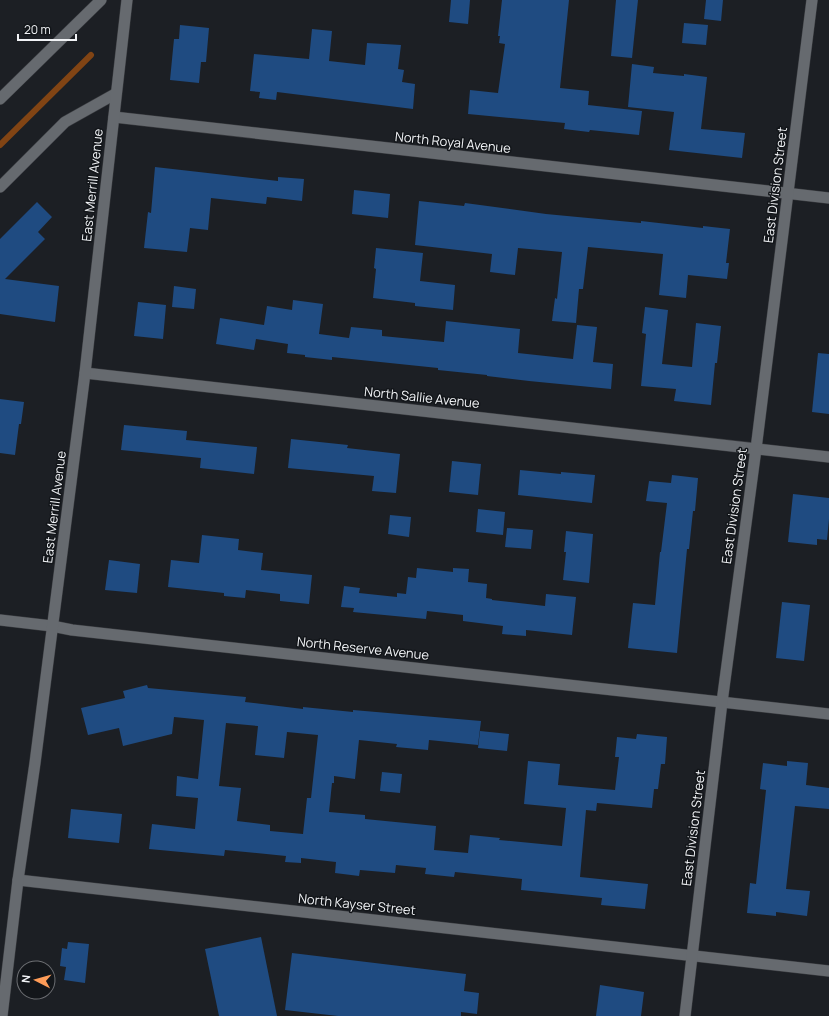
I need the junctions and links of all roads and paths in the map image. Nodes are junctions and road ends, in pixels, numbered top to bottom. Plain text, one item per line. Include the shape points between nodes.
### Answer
1 (100, 0) edge
2 (127, 0) edge
3 (812, 0) edge
4 (115, 94) junction
5 (0, 99) edge
6 (114, 117) junction
7 (0, 187) edge
8 (788, 193) junction
9 (829, 198) edge
10 (85, 373) junction
11 (756, 449) junction
12 (829, 457) edge
13 (0, 620) edge
14 (52, 626) junction
15 (722, 702) junction
16 (829, 714) edge
17 (18, 880) junction
18 (692, 956) junction
19 (829, 970) edge
20 (2, 1016) edge
21 (685, 1016) edge

1 - 5 street
2 - 4 street, East Merrill Avenue
3 - 8 street, East Division Street
4 - 6 street, East Merrill Avenue
4 - 7 street via 65,122
6 - 8 street, North Royal Avenue
6 - 10 street, East Merrill Avenue
8 - 9 street, North Royal Avenue
8 - 11 street, East Division Street
10 - 11 street, North Sallie Avenue
10 - 14 street, East Merrill Avenue
11 - 12 street, North Sallie Avenue
11 - 15 street, East Division Street
13 - 14 street, North Reserve Avenue
14 - 15 street, North Reserve Avenue
14 - 17 street, East Merrill Avenue
15 - 16 street, North Reserve Avenue
15 - 18 street, East Division Street
17 - 18 street, North Kayser Street
17 - 20 street, East Merrill Avenue
18 - 19 street, North Kayser Street
18 - 21 street, East Division Street

